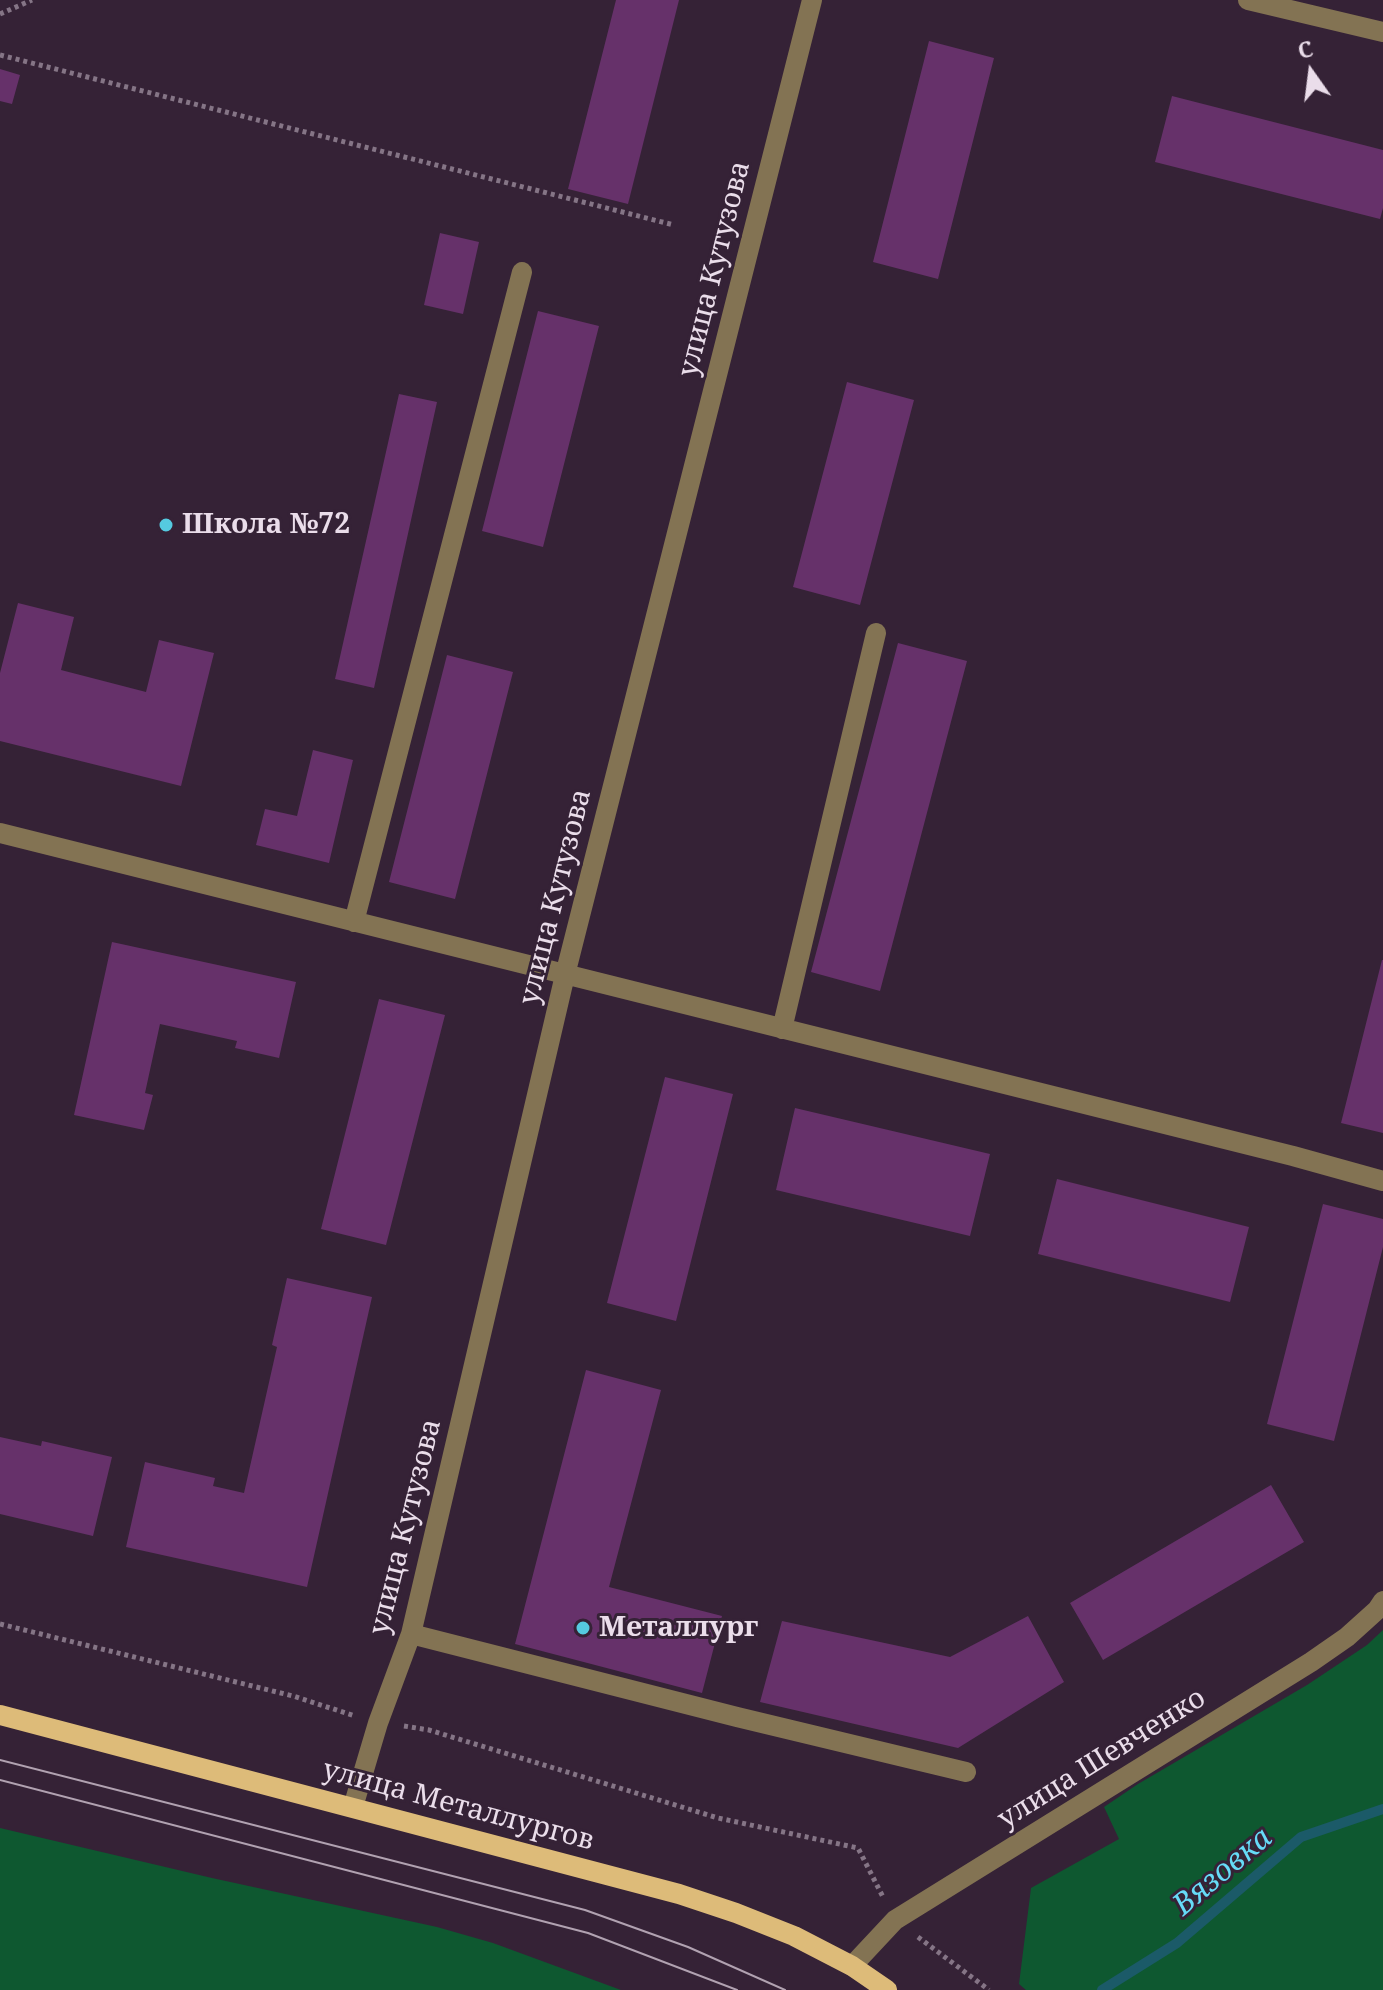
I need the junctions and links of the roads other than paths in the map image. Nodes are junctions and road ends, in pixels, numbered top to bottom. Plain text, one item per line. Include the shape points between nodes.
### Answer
1 (812, 0) edge
2 (1248, 0) edge
3 (1383, 32) edge
4 (522, 272) dead end
5 (876, 633) dead end
6 (0, 833) edge
7 (354, 922) junction
8 (565, 975) junction
9 (782, 1029) junction
10 (1383, 1181) edge
11 (1383, 1601) edge
12 (411, 1634) junction
13 (0, 1715) edge
14 (966, 1772) dead end
15 (353, 1807) junction
16 (852, 1966) junction
17 (887, 1990) edge

1 - 8 street, улица Кутузова
2 - 3 street
4 - 7 street
5 - 9 street
6 - 7 street
7 - 8 street
8 - 9 street
8 - 12 street, улица Кутузова
9 - 10 street
11 - 16 street, улица Шевченко via 1347,1637 1311,1662 895,1920
12 - 14 street
12 - 15 street, улица Кутузова
13 - 15 main road, улица Металлургов
15 - 16 main road, улица Металлургов via 679,1894 794,1936
16 - 17 main road, улица Металлургов

